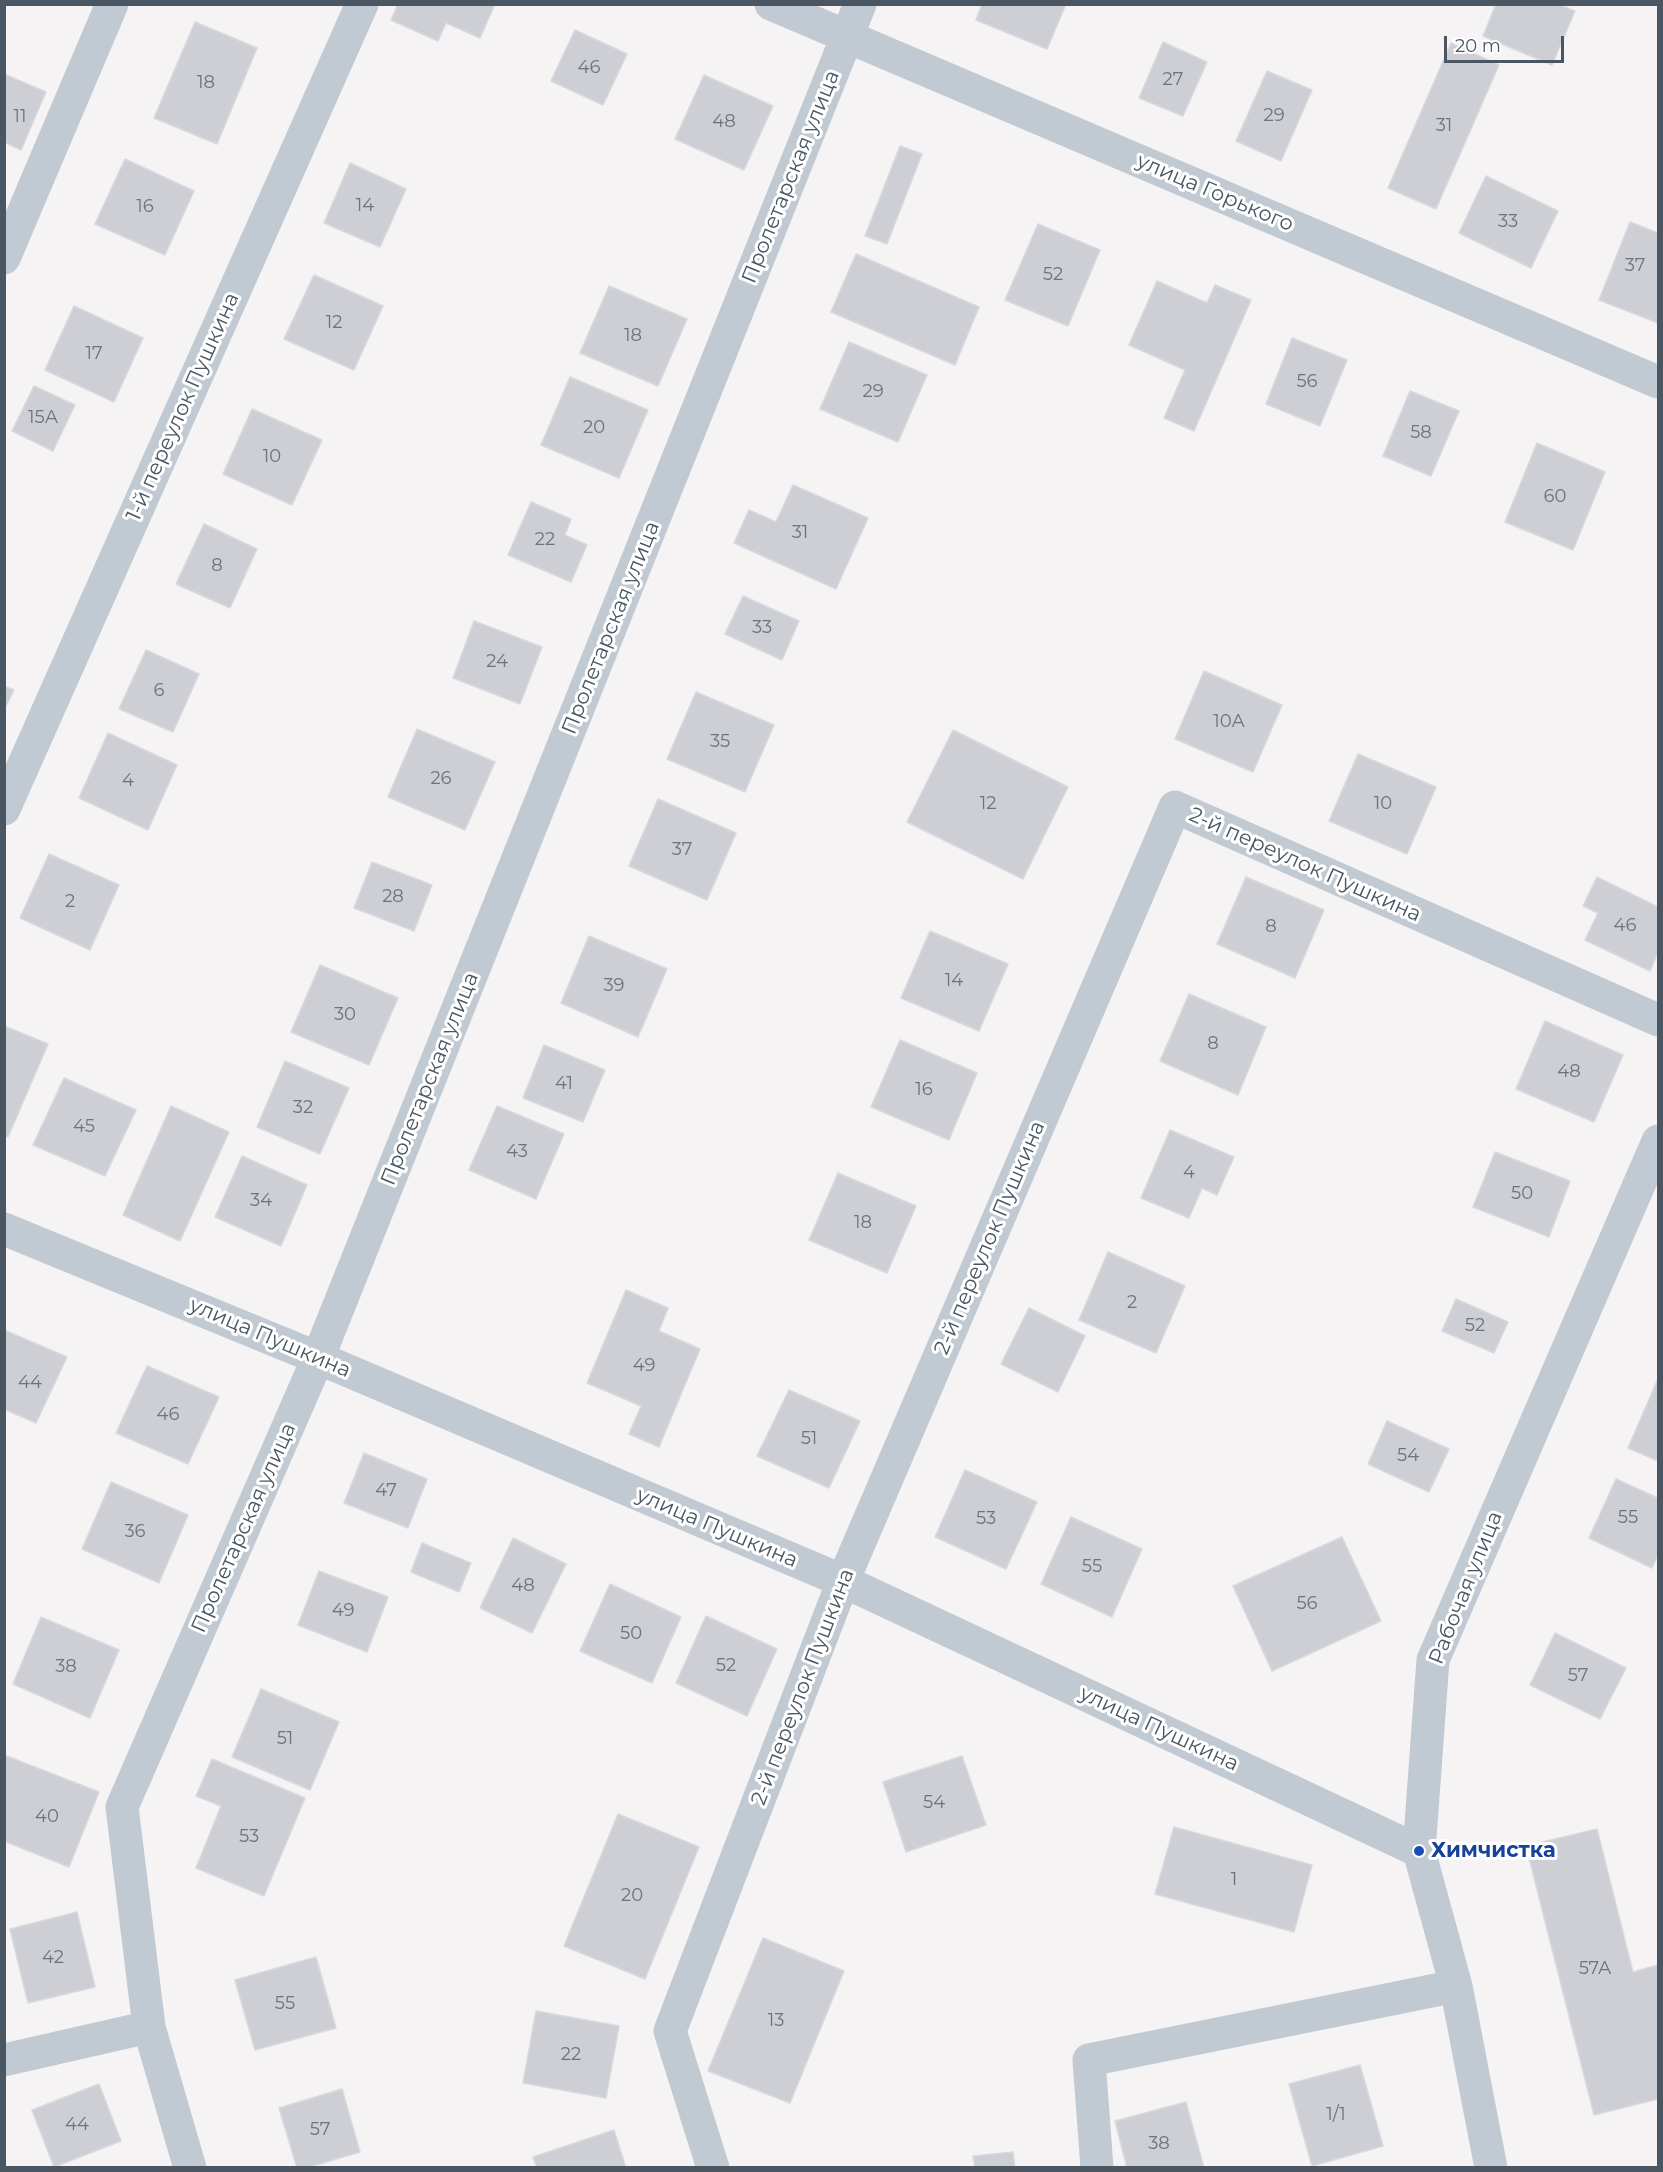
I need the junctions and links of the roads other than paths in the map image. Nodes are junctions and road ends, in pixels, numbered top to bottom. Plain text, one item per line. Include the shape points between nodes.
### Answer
1 (112, 4) edge
2 (362, 4) edge
3 (771, 4) edge
4 (860, 4) edge
5 (848, 36) junction
6 (4, 258) edge
7 (1659, 382) edge
8 (4, 809) edge
9 (1659, 1020) edge
10 (1659, 1141) edge
11 (4, 1229) edge
12 (318, 1358) junction
13 (843, 1581) junction
14 (1419, 1851) junction
15 (1456, 1986) junction
16 (149, 2026) junction
17 (4, 2060) edge
18 (189, 2168) edge
19 (713, 2168) edge
20 (1097, 2168) edge
21 (1491, 2168) edge

1 - 6 street
2 - 8 street, 1-й переулок Пушкина
3 - 5 street, улица Горького
4 - 5 street, Пролетарская улица
5 - 7 street, улица Горького
5 - 12 street, Пролетарская улица
9 - 13 street, 2-й переулок Пушкина via 1175,807
10 - 14 street, Рабочая улица via 1433,1660
11 - 12 street, улица Пушкина
12 - 13 street, улица Пушкина
12 - 16 street, Пролетарская улица via 122,1807
13 - 14 street, улица Пушкина
13 - 19 street, 2-й переулок Пушкина via 670,2031
14 - 15 street, Рабочая улица
15 - 20 street via 1089,2060
15 - 21 street, Рабочая улица
16 - 17 street
16 - 18 street, Пролетарская улица

